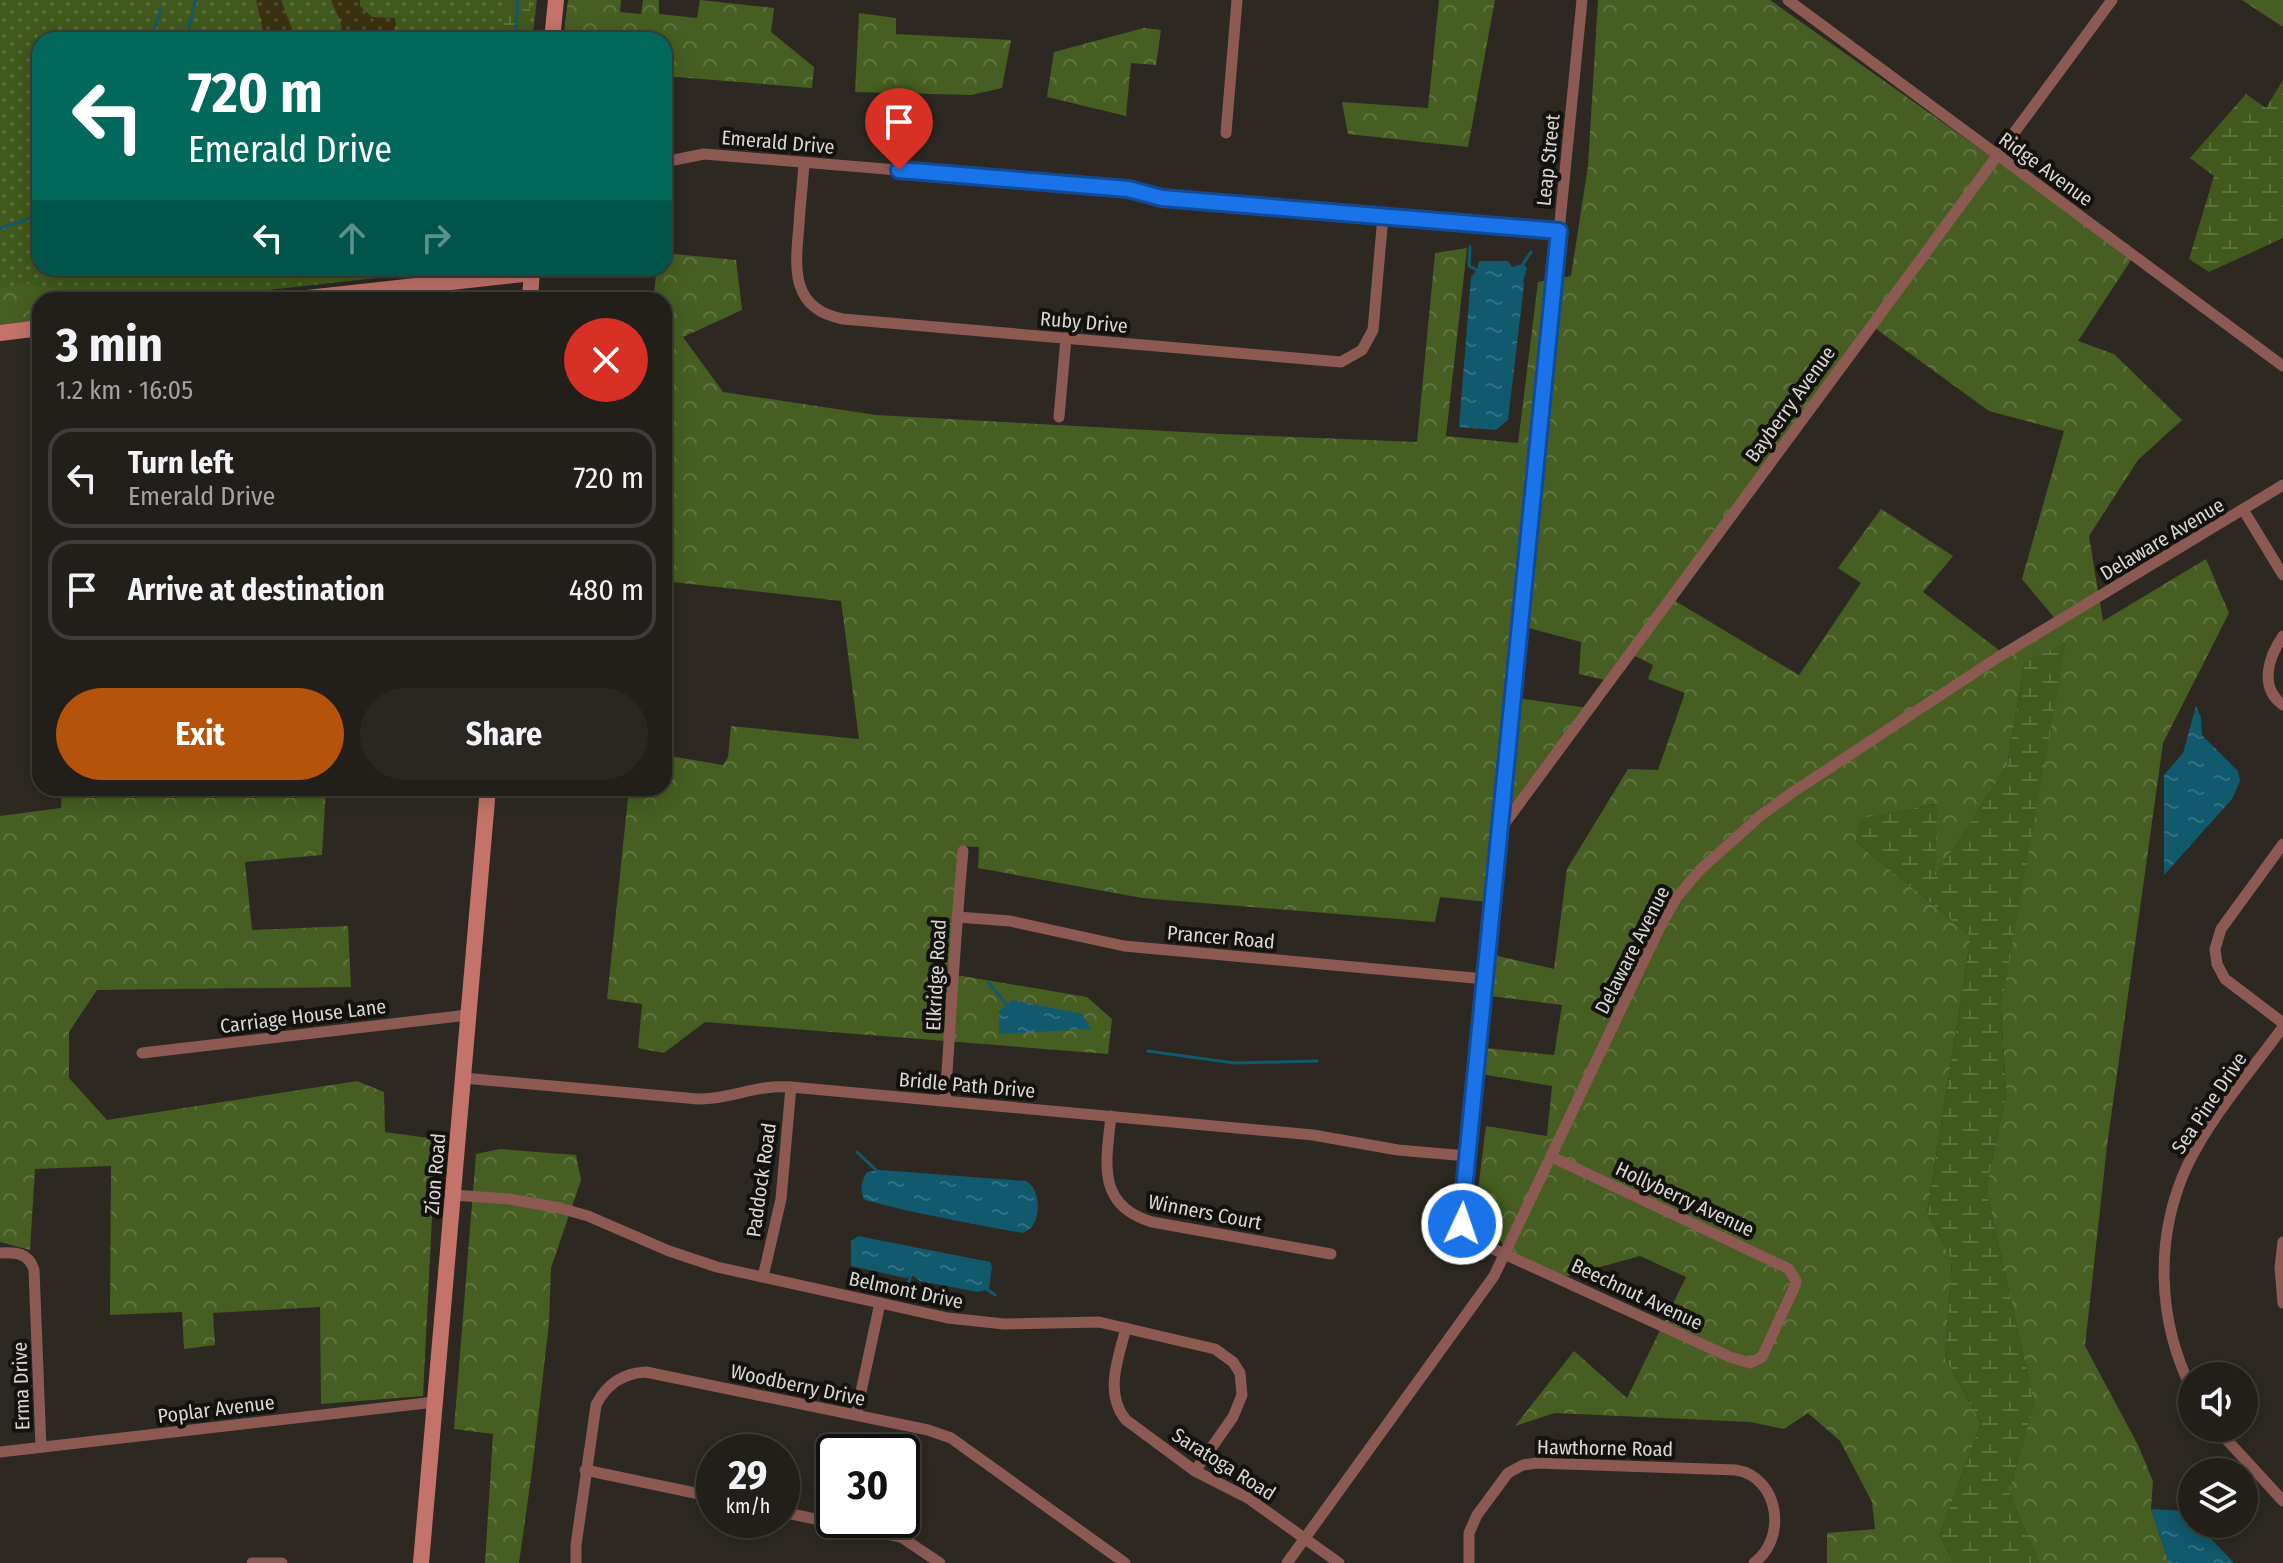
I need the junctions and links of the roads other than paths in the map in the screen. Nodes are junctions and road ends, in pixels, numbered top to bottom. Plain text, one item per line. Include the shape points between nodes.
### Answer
1 (556, 0) edge
2 (1237, 0) edge
3 (1582, 0) edge
4 (1788, 0) edge
5 (2112, 0) edge
6 (553, 32) edge
7 (1226, 133) dead end
8 (1997, 155) junction
9 (672, 160) edge
10 (804, 163) junction
11 (1383, 216) junction
12 (1559, 231) junction
13 (490, 276) edge
14 (356, 292) edge
15 (32, 329) edge
16 (0, 333) edge
17 (1066, 338) junction
18 (2283, 366) edge
19 (1059, 417) dead end
20 (2283, 485) edge
21 (2244, 511) junction
22 (2283, 575) edge
23 (2283, 636) edge
24 (2283, 705) edge
25 (487, 796) edge
26 (1499, 831) junction
27 (2283, 844) edge
28 (963, 851) dead end
29 (957, 917) junction
30 (1485, 979) junction
31 (468, 1015) junction
32 (2283, 1025) edge
33 (142, 1053) dead end
34 (463, 1078) junction
35 (791, 1087) junction
36 (945, 1101) junction
37 (1111, 1116) junction
38 (1467, 1156) junction
39 (1552, 1157) junction
40 (453, 1195) junction
41 (2283, 1242) edge
42 (0, 1253) edge
43 (1331, 1254) dead end
44 (1506, 1254) junction
45 (763, 1277) junction
46 (880, 1303) junction
47 (2283, 1303) edge
48 (1126, 1328) junction
49 (1755, 1362) joint
50 (2179, 1362) edge
51 (435, 1402) junction
52 (856, 1415) junction
53 (2229, 1442) edge
54 (41, 1447) junction
55 (0, 1452) edge
56 (585, 1470) junction
57 (1195, 1471) junction
58 (696, 1493) edge
59 (2283, 1501) edge
60 (800, 1516) edge
61 (1305, 1538) junction
62 (252, 1563) edge
63 (282, 1563) edge
64 (421, 1563) edge
65 (576, 1563) edge
66 (940, 1563) edge
67 (1125, 1563) edge
68 (1287, 1563) edge
69 (1339, 1563) edge
70 (1469, 1563) edge
71 (1754, 1563) edge

1 - 6 street
2 - 7 street
3 - 12 street, Leap Street
4 - 8 street, Ridge Avenue
5 - 8 street, Bayberry Avenue
8 - 18 street, Ridge Avenue
8 - 26 street, Bayberry Avenue
9 - 10 street, Emerald Drive via 699,154
10 - 11 street, Emerald Drive
10 - 17 street, Ruby Drive via 796,275 804,296 821,312 843,319
11 - 12 street, Emerald Drive
11 - 17 street, Ruby Drive via 1373,330 1368,344 1346,361
12 - 26 street, Leap Street
13 - 14 street
15 - 16 street
17 - 19 street
20 - 21 street, Delaware Avenue
21 - 22 street
21 - 39 street, Delaware Avenue via 1870,740 1760,816 1700,870 1667,913
23 - 24 street via 2267,672
25 - 31 street, Zion Road
26 - 30 street, Leap Street
27 - 32 street via 2221,929 2215,949 2225,979
28 - 29 street, Elkridge Road
29 - 30 street, Prancer Road via 1010,921 1124,946
29 - 36 street, Elkridge Road
30 - 38 street, Leap Street
31 - 33 street, Carriage House Lane
31 - 34 street, Zion Road
32 - 50 street, Sea Pine Drive via 2204,1136 2177,1191 2163,1275
34 - 35 street, Bridle Path Drive via 698,1099 766,1086
34 - 40 street, Zion Road
35 - 36 street, Bridle Path Drive
35 - 45 street, Paddock Road via 781,1199
36 - 37 street, Bridle Path Drive
37 - 38 street, Bridle Path Drive
37 - 43 street, Winners Court via 1107,1180 1114,1197 1132,1215
38 - 44 street, Leap Street via 1462,1224 1473,1239
39 - 44 street, Delaware Avenue
39 - 49 street, Hollyberry Avenue via 1789,1269 1796,1281 1771,1342
40 - 45 street, Belmont Drive via 575,1212 693,1259
40 - 51 street, Zion Road
41 - 47 street
42 - 54 street, Erma Drive via 22,1254 34,1270
44 - 49 street, Beechnut Avenue via 1730,1357
44 - 61 street, Delaware Avenue
45 - 46 street, Belmont Drive
46 - 48 street, Belmont Drive via 982,1323 1088,1321
46 - 52 street
48 - 57 street, Saratoga Road via 1115,1402 1131,1424
48 - 57 street, Belmont Drive via 1215,1349 1240,1373 1239,1407
51 - 54 street, Poplar Avenue
51 - 64 street, Zion Road
52 - 56 street, Woodberry Drive via 633,1373 613,1383 598,1400
52 - 67 street, Woodberry Drive via 951,1438
53 - 59 street
54 - 55 street, Poplar Avenue
56 - 58 street
56 - 65 street, Woodberry Drive
57 - 61 street, Saratoga Road via 1248,1498
60 - 66 street via 901,1537
61 - 68 street, Delaware Avenue
61 - 69 street, Saratoga Road
62 - 63 street
70 - 71 street, Hawthorne Road via 1469,1533 1477,1515 1505,1476 1531,1463 1743,1471 1755,1476 1770,1493 1774,1520 1768,1550

